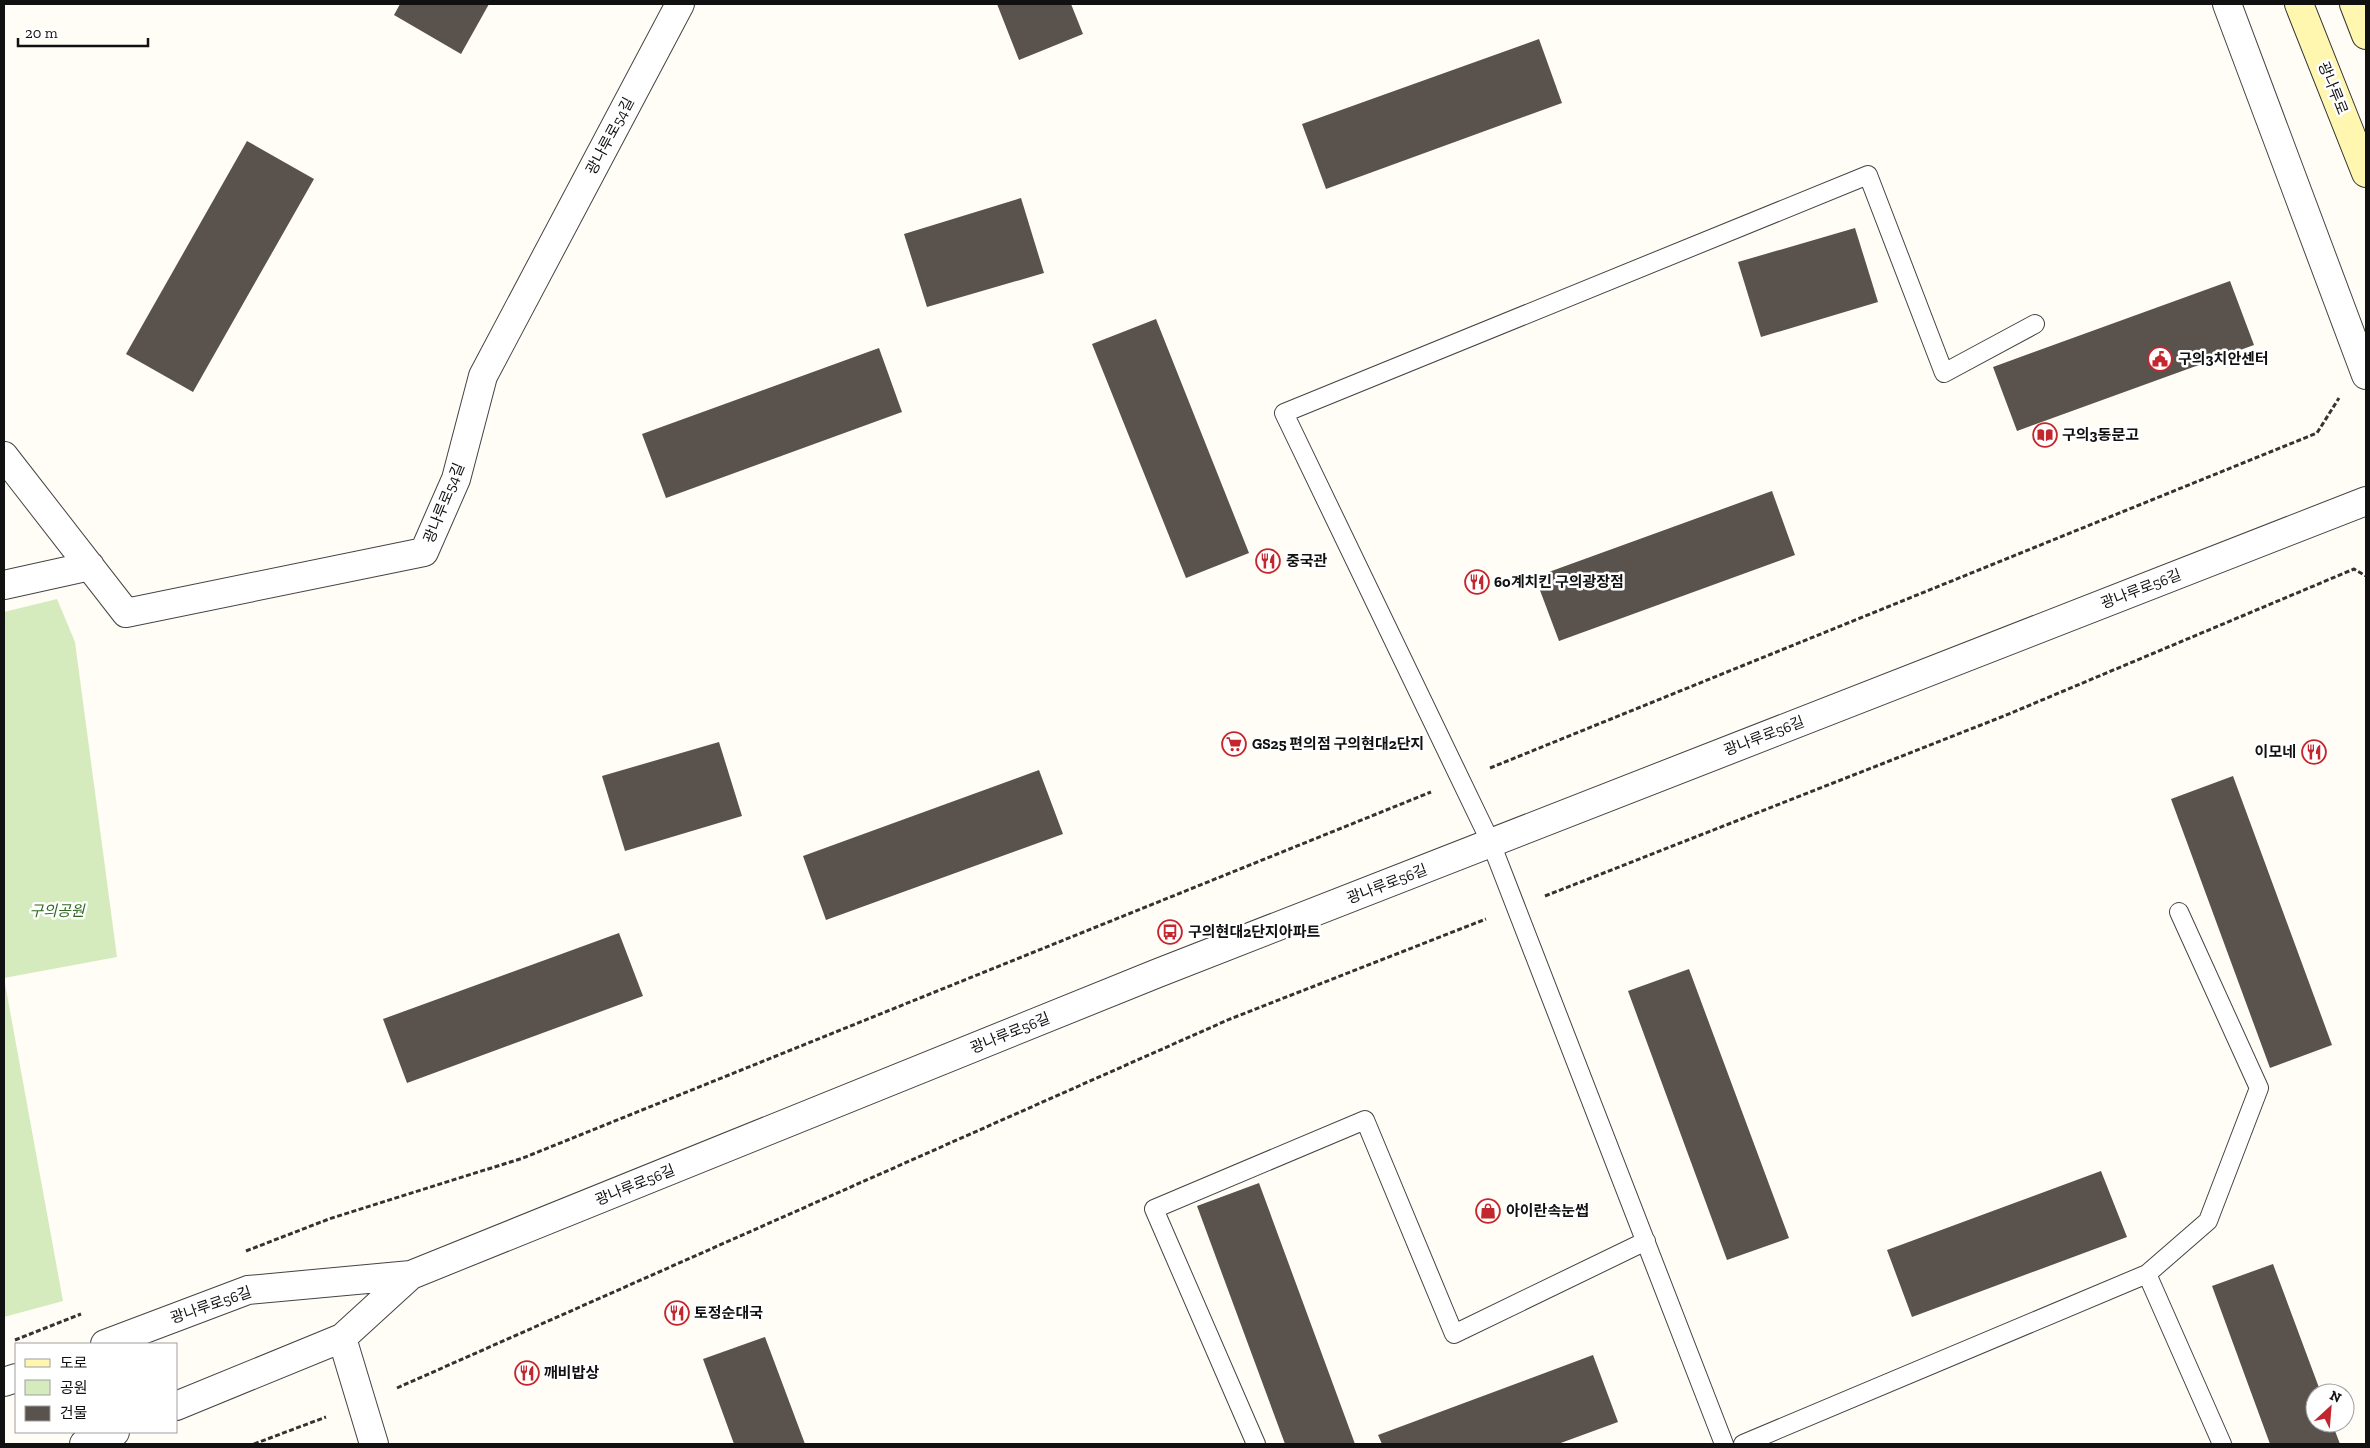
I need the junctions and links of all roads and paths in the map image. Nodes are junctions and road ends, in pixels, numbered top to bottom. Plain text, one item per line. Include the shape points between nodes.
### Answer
1 (680, 4) edge
2 (2227, 4) edge
3 (2299, 4) edge
4 (2354, 4) edge
5 (2366, 35) edge
6 (2366, 173) edge
7 (2035, 324) dead end
8 (2366, 375) edge
9 (2316, 433) dead end
10 (4, 456) edge
11 (2366, 501) edge
12 (90, 566) junction
13 (2366, 576) edge
14 (4, 585) edge
15 (1460, 780) junction
16 (1491, 843) junction
17 (1516, 908) junction
18 (2179, 912) dead end
19 (1646, 1241) junction
20 (246, 1251) dead end
21 (2147, 1274) junction
22 (411, 1275) junction
23 (87, 1312) dead end
24 (342, 1338) junction
25 (13, 1340) dead end
26 (108, 1343) edge
27 (361, 1403) junction
28 (178, 1405) edge
29 (112, 1433) edge
30 (84, 1444) edge
31 (254, 1444) edge
32 (374, 1444) edge
33 (1256, 1444) edge
34 (1724, 1444) edge
35 (1742, 1444) edge
36 (2222, 1444) edge

1 - 12 street, 광나루로54길 via 483,376 456,480 424,552 126,613
2 - 8 street
3 - 6 main road, 광나루로
4 - 5 main road
7 - 15 lane via 1944,373 1868,175 1284,413
9 - 15 path
10 - 12 street, 광나루로54길
11 - 16 street, 광나루로56길
12 - 14 street
13 - 17 path via 2354,569 2004,716
15 - 16 lane
15 - 20 path via 523,1158 329,1219
16 - 17 lane
16 - 22 street, 광나루로56길 via 1158,973
17 - 19 lane
17 - 27 path via 1230,1019
18 - 21 lane via 2259,1088 2208,1221
19 - 33 lane via 1454,1334 1365,1120 1154,1210
19 - 34 lane
21 - 35 lane
21 - 36 lane
22 - 24 street, 광나루로56길
22 - 26 street, 광나루로56길 via 248,1290
23 - 25 path
24 - 27 street
24 - 28 street, 광나루로56길
27 - 31 path
27 - 32 street
29 - 30 street

